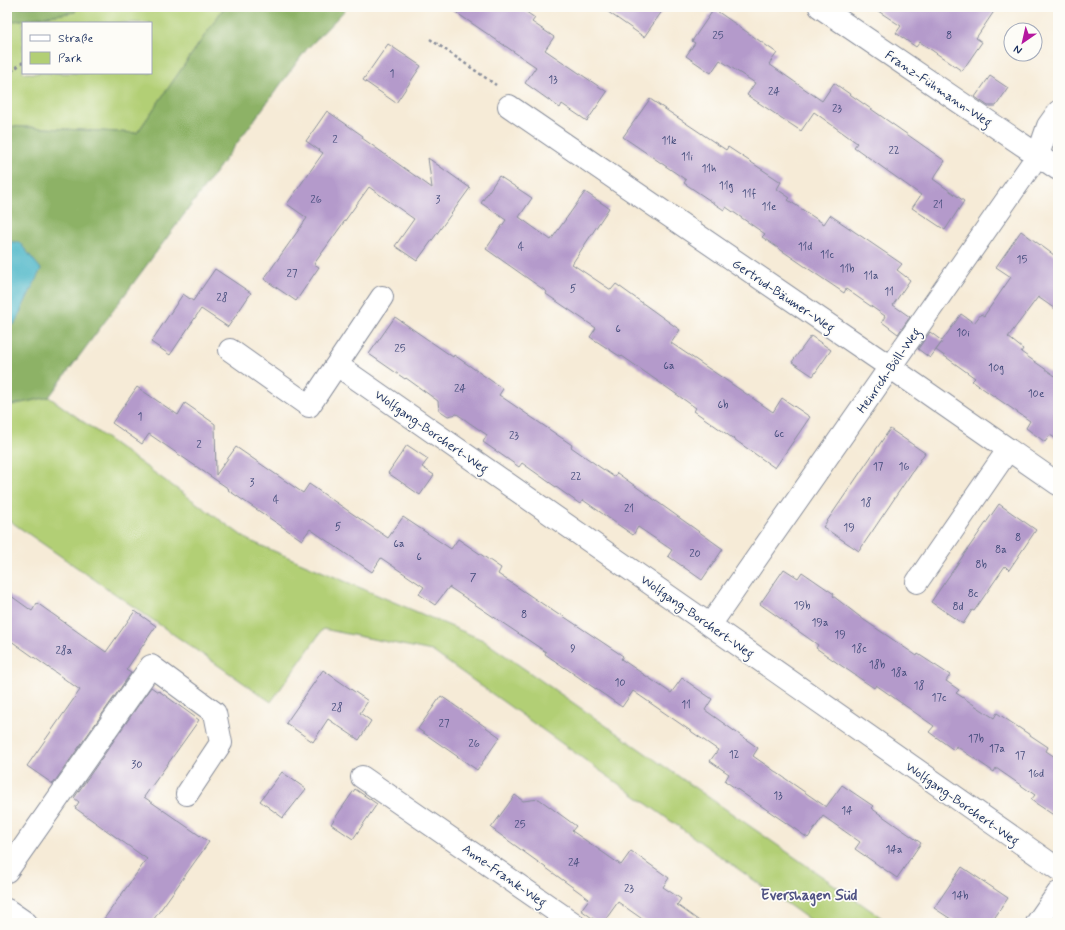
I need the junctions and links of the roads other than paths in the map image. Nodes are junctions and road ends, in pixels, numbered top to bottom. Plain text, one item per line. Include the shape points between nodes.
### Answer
1 (820, 7) edge
2 (509, 106) road end
3 (1058, 112) edge
4 (1038, 155) junction
5 (1058, 170) edge
6 (382, 297) dead end
7 (230, 350) dead end
8 (337, 365) junction
9 (890, 367) junction
10 (1008, 450) junction
11 (1058, 484) edge
12 (917, 582) dead end
13 (710, 625) junction
14 (362, 777) dead end
15 (186, 794) dead end
16 (1058, 869) edge
17 (7, 871) edge
18 (1058, 893) edge
19 (7, 910) edge
20 (26, 923) edge
21 (573, 923) edge
22 (1037, 923) edge

1 - 4 street, Franz-Fühmann-Weg
2 - 9 street, Gertrud-Bäumer-Weg
3 - 4 street, Heinrich-Böll-Weg via 1048,126
4 - 5 street, Franz-Fühmann-Weg
4 - 9 street, Heinrich-Böll-Weg
6 - 8 street
7 - 8 street via 309,406
8 - 13 street, Wolfgang-Borchert-Weg
9 - 10 street, Gertrud-Bäumer-Weg
9 - 13 street, Heinrich-Böll-Weg
10 - 11 street, Gertrud-Bäumer-Weg
10 - 12 street
13 - 16 street, Wolfgang-Borchert-Weg
14 - 21 street, Anne-Frank-Weg
15 - 17 street via 221,743 215,713 151,666
18 - 22 street
19 - 20 street

